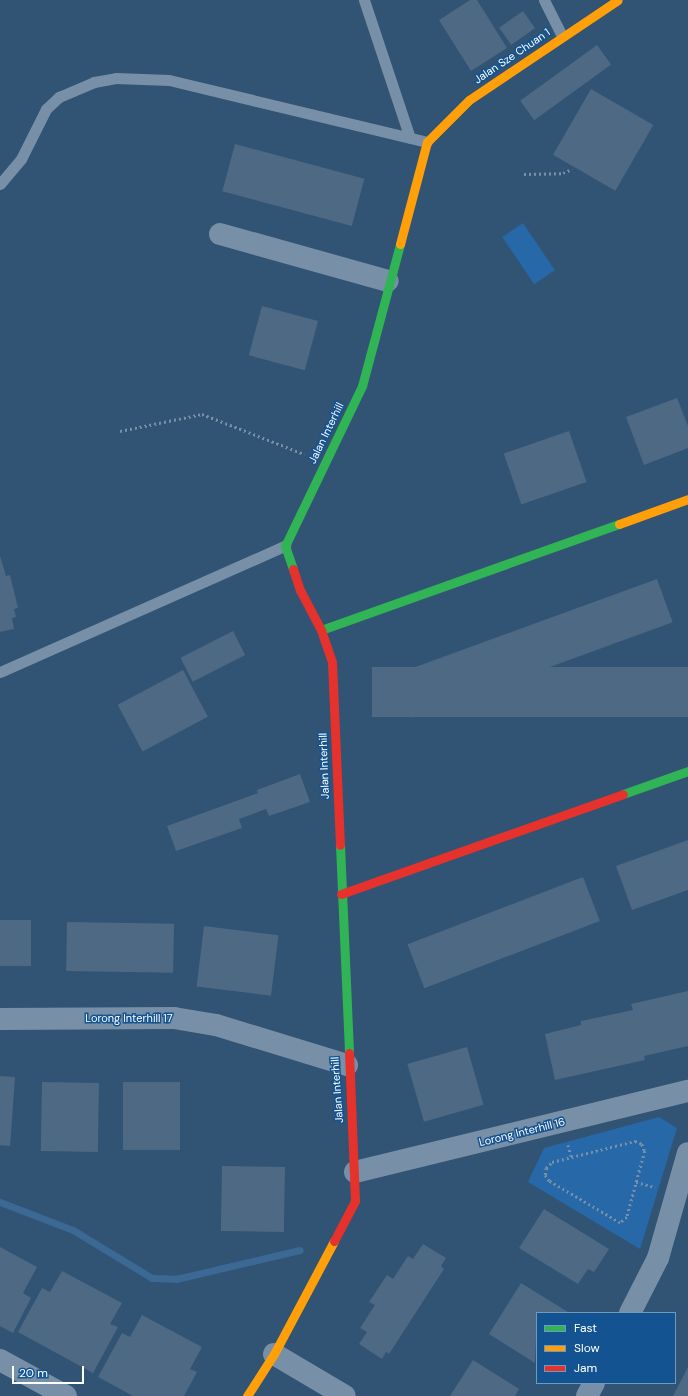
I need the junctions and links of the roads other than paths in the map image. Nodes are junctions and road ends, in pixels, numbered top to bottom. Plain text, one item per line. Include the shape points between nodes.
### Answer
1 (364, 0) edge
2 (544, 0) edge
3 (618, 0) edge
4 (562, 36) junction
5 (410, 138) junction
6 (427, 142) junction
7 (0, 184) edge
8 (220, 234) dead end
9 (388, 281) junction
10 (688, 499) edge
11 (285, 546) junction
12 (321, 630) junction
13 (0, 672) edge
14 (688, 771) edge
15 (341, 894) junction
16 (0, 1019) edge
17 (347, 1065) junction
18 (688, 1091) edge
19 (688, 1153) edge
20 (355, 1172) junction
21 (631, 1312) edge
22 (274, 1354) junction
23 (0, 1360) edge
24 (593, 1384) edge
25 (66, 1396) edge
26 (247, 1396) edge
27 (345, 1396) edge
28 (587, 1396) edge

1 - 5 lane
2 - 4 lane
3 - 4 street, Jalan Sze Chuan 1
4 - 6 street, Jalan Sze Chuan 1 via 469,100
5 - 6 lane
5 - 7 lane via 169,80 116,78 94,82 54,101 38,120 21,159
6 - 9 street, Jalan Interhill
8 - 9 street
9 - 11 street, Jalan Interhill via 362,386
10 - 12 street
11 - 12 street, Jalan Interhill via 300,590
11 - 13 lane
12 - 15 street, Jalan Interhill via 332,662
14 - 15 street
15 - 17 street, Jalan Interhill
16 - 17 street, Lorong Interhill 17 via 174,1018 216,1025
17 - 20 street, Jalan Interhill
18 - 20 street, Lorong Interhill 16
19 - 21 street via 658,1258
20 - 22 street, Jalan Interhill via 355,1201
22 - 26 street, Jalan Interhill
22 - 27 street
23 - 25 street
24 - 28 street

